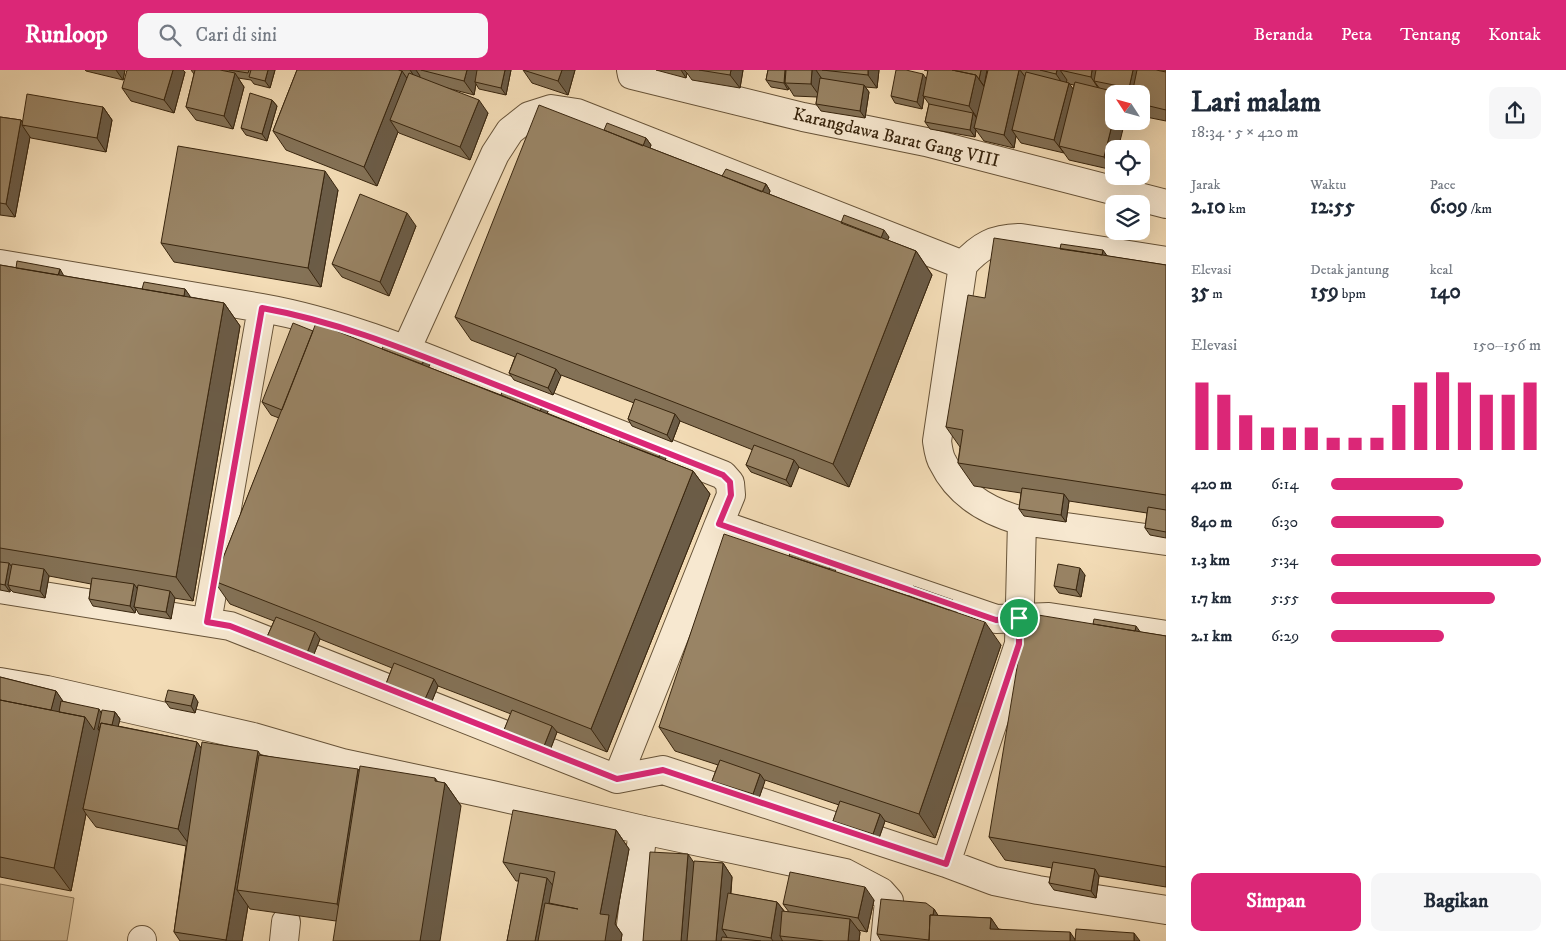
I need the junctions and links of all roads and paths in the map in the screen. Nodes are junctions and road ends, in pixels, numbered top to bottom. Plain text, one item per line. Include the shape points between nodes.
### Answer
1 (631, 70) edge
2 (1166, 204) edge
3 (1166, 261) edge
4 (0, 264) edge
5 (963, 265) junction
6 (262, 308) junction
7 (406, 350) junction
8 (1022, 521) junction
9 (719, 524) junction
10 (1166, 541) edge
11 (0, 589) edge
12 (1019, 618) junction
13 (207, 622) junction
14 (1166, 635) edge
15 (0, 682) edge
16 (617, 779) junction
17 (643, 830) junction
18 (946, 864) junction
19 (1166, 910) edge
20 (629, 941) edge
21 (885, 941) edge

1 - 2 street, Karangdawa Barat Gang VIII via 632,75 803,117 928,129
3 - 5 street via 1006,238 976,252
4 - 6 street
5 - 7 street via 586,117 550,109 529,116 510,131 495,154
5 - 8 street via 937,441 942,463 957,484 979,505
6 - 7 street via 337,325
6 - 13 street
7 - 9 street via 723,475 730,482 731,495
8 - 10 street
8 - 12 street
9 - 12 street via 996,620
9 - 16 street
11 - 13 street
12 - 14 street via 1048,617
12 - 18 street via 1019,644
13 - 16 street via 230,626
15 - 17 street via 253,737 342,763
16 - 18 street via 663,770
17 - 20 street
17 - 21 street via 845,873 881,892 889,901
18 - 19 street via 1003,883

